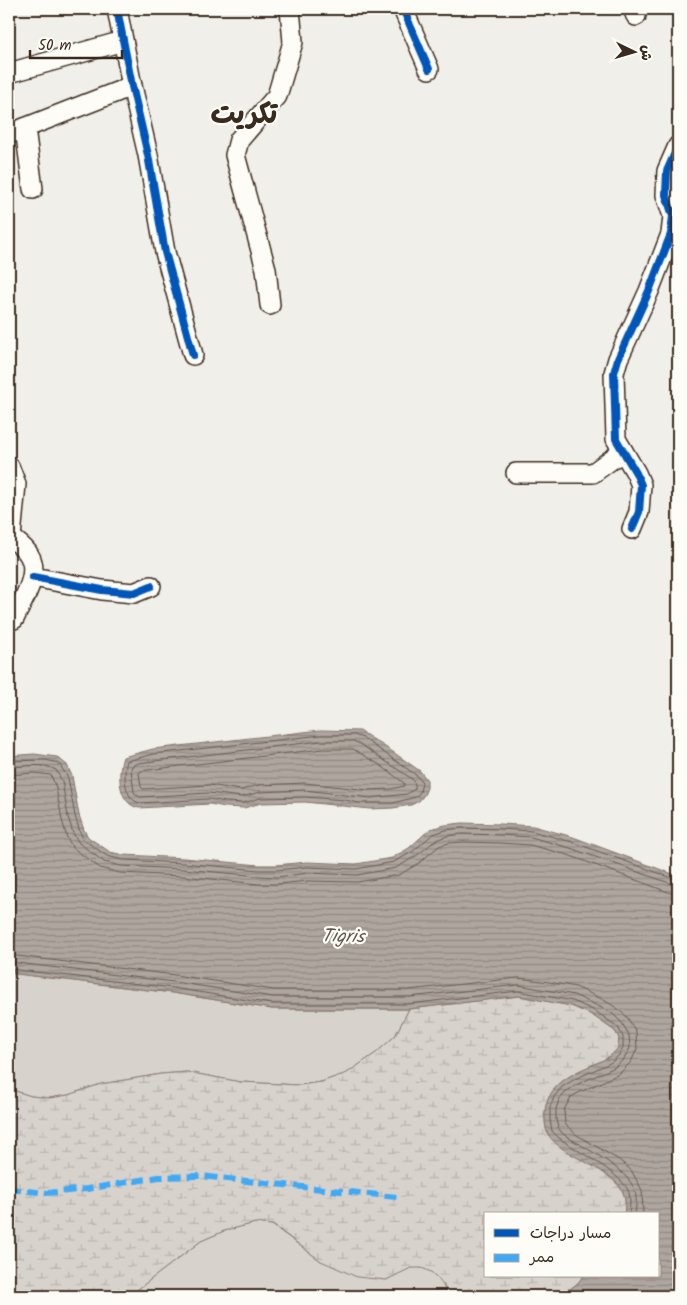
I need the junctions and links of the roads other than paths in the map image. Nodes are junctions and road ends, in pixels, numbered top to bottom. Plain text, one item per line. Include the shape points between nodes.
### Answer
1 (117, 9) edge
2 (291, 9) edge
3 (403, 9) edge
4 (123, 41) junction
5 (429, 69) dead end
6 (9, 73) edge
7 (132, 86) junction
8 (17, 131) edge
9 (678, 146) edge
10 (32, 189) dead end
11 (270, 305) dead end
12 (193, 354) dead end
13 (622, 451) junction
14 (9, 466) edge
15 (516, 473) dead end
16 (632, 529) dead end
17 (10, 536) edge
18 (33, 577) junction
19 (151, 586) dead end
20 (14, 619) dead end

1 - 4 street
2 - 11 street via 293,42 277,96 239,140 235,155 266,269
3 - 5 street
4 - 6 street
4 - 7 street
7 - 8 street
7 - 12 street via 165,252
8 - 10 street
9 - 13 street via 667,171 666,195 673,216 671,234 614,373 616,439
13 - 15 street via 593,473
13 - 16 street via 641,485 639,512
14 - 17 street via 16,484
17 - 18 street via 30,556
18 - 19 street via 102,590 134,592
18 - 20 street

